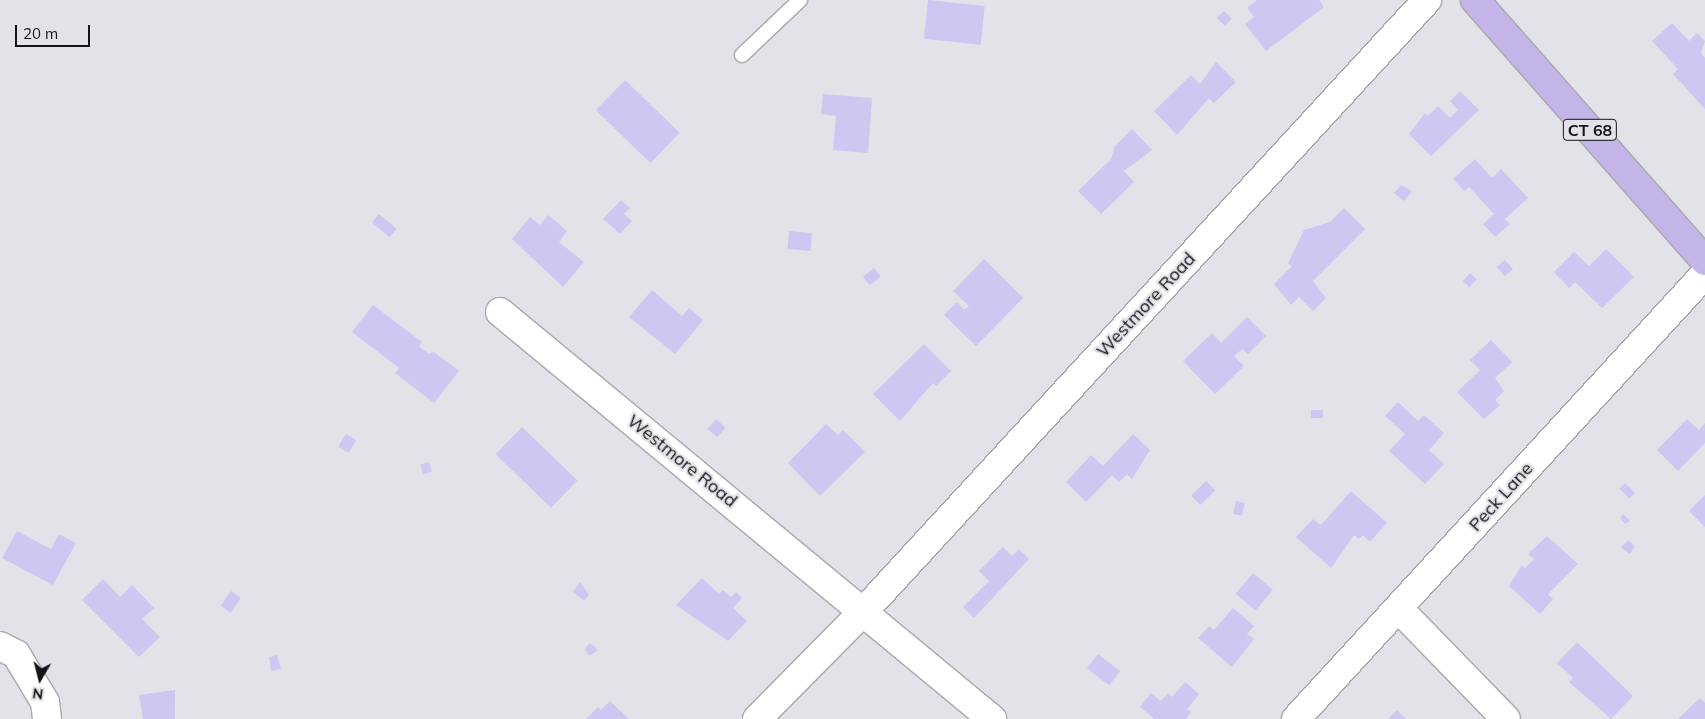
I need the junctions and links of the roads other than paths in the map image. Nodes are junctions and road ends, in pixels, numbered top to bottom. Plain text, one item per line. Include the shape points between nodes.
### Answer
1 (800, 0) edge
2 (1428, 0) edge
3 (1475, 0) edge
4 (742, 56) dead end
5 (1705, 260) edge
6 (1705, 274) edge
7 (500, 312) dead end
8 (1399, 610) junction
9 (864, 611) junction
10 (0, 646) edge
11 (47, 719) edge
12 (757, 719) edge
13 (992, 719) edge
14 (1296, 719) edge
15 (1506, 719) edge

1 - 4 lane
2 - 9 street, Westmore Road
3 - 5 main road, CT 68
6 - 8 street, Peck Lane
7 - 9 street, Westmore Road
8 - 14 street, Peck Lane
8 - 15 street
9 - 12 street
9 - 13 street, Westmore Road
10 - 11 street via 16,654 45,702

